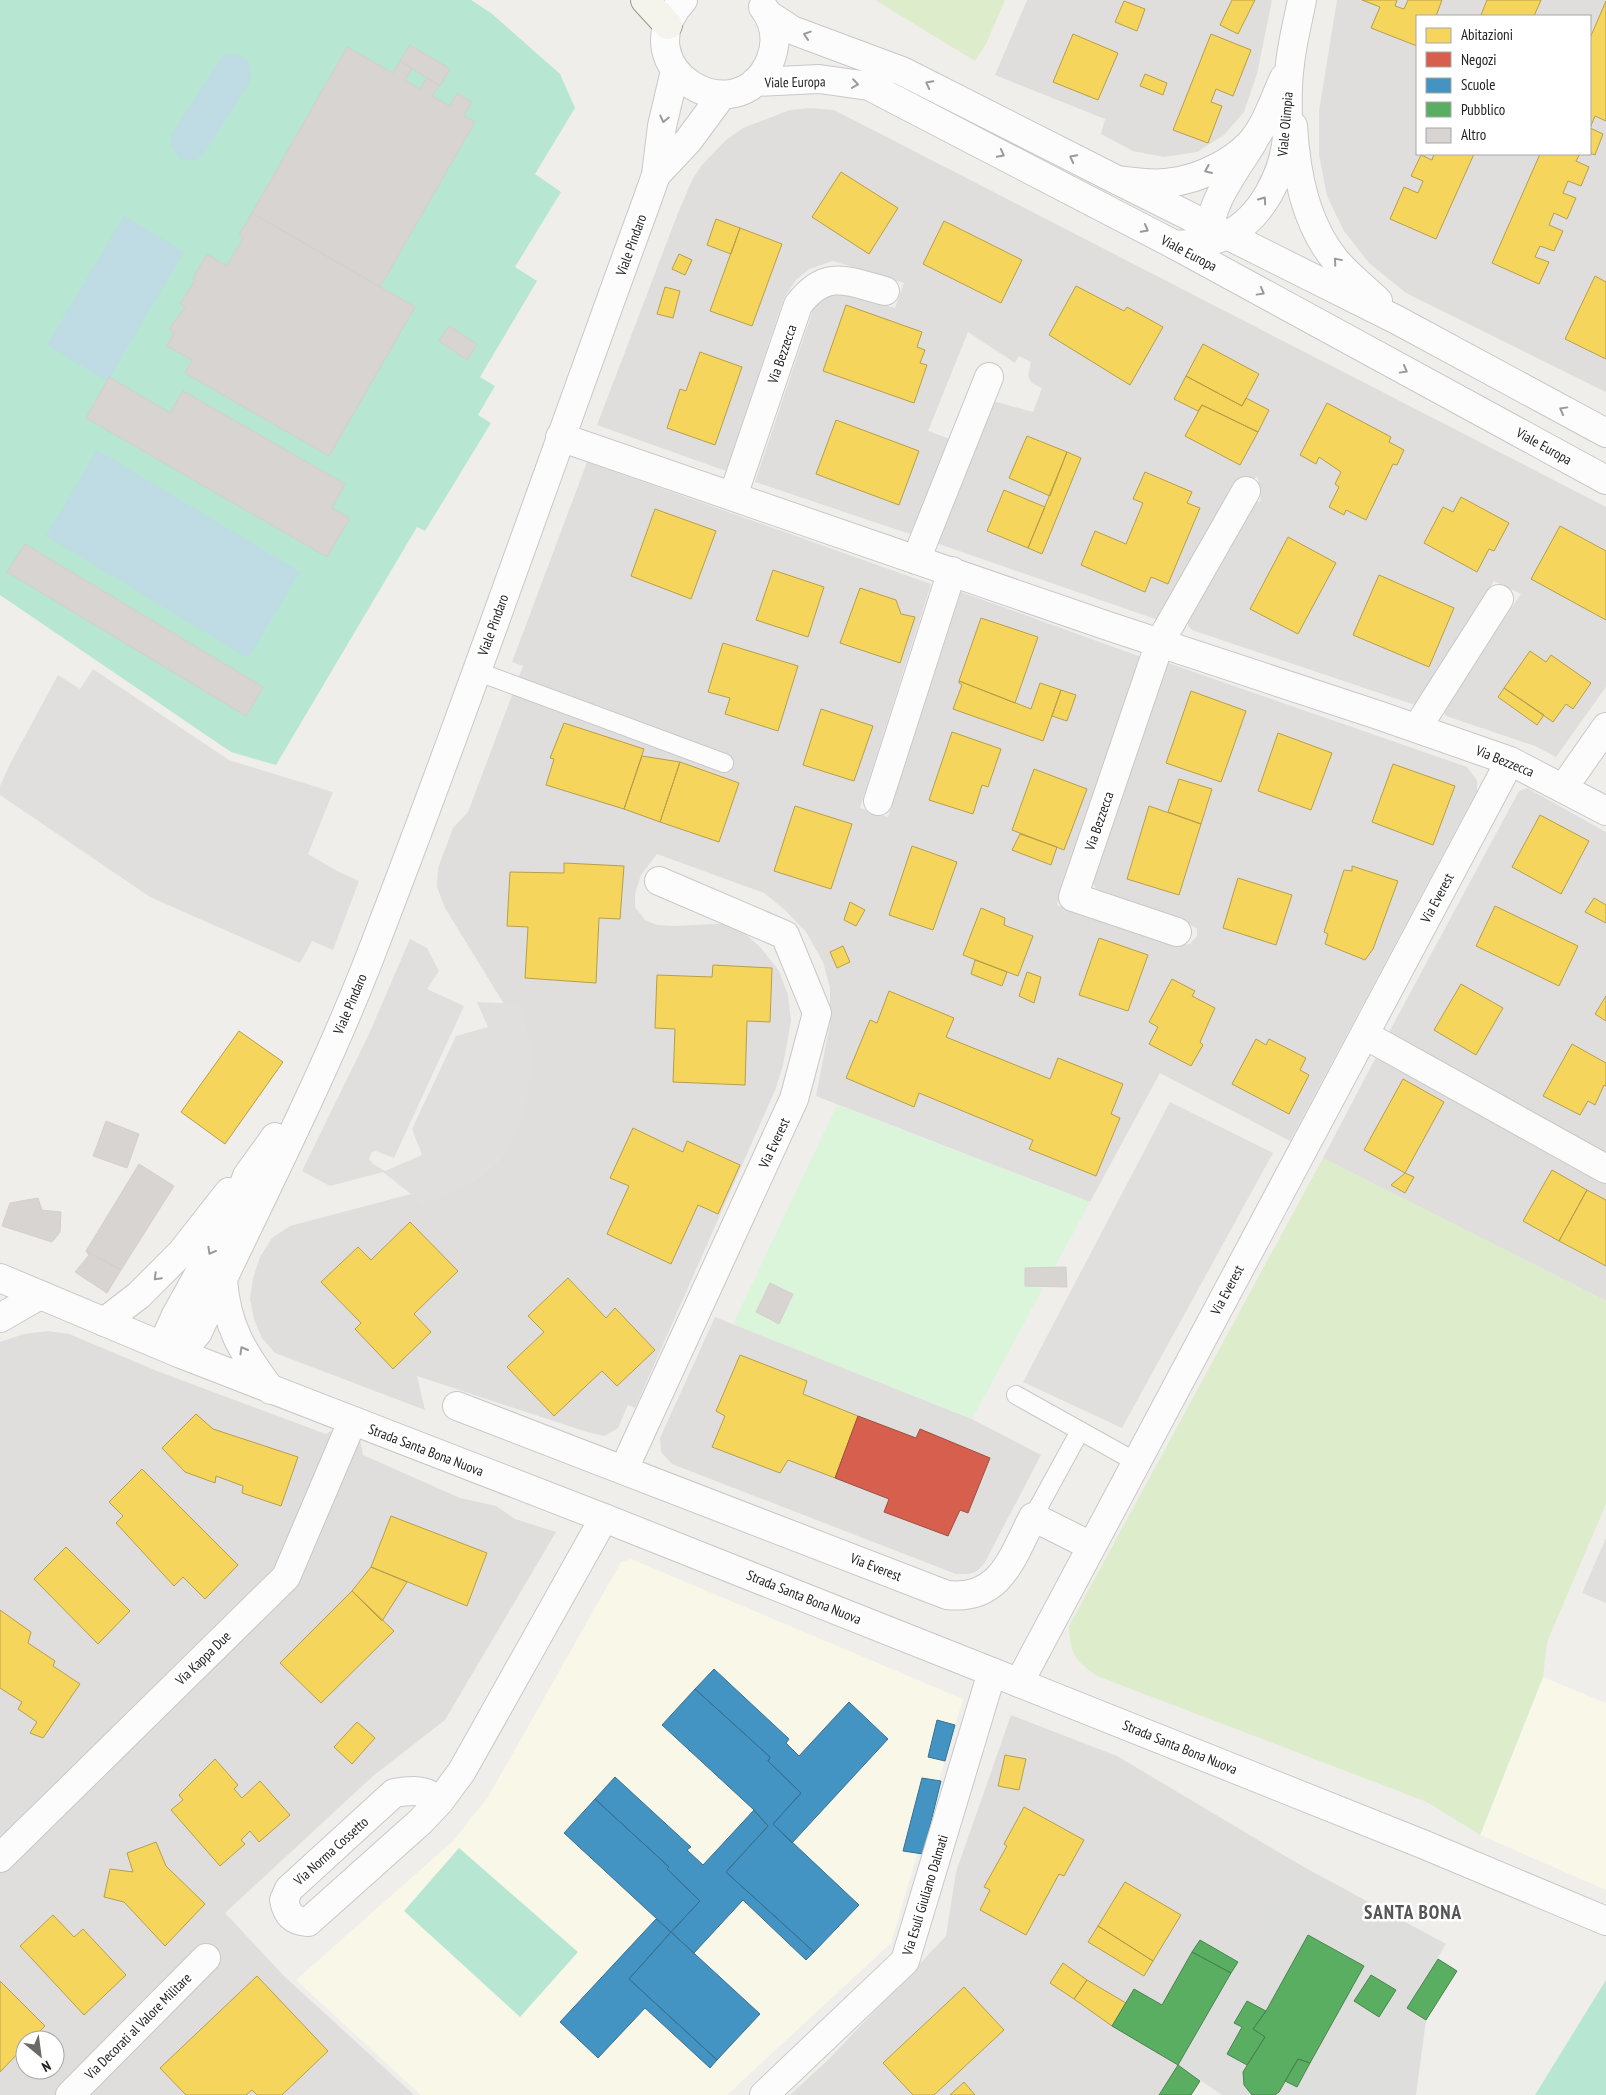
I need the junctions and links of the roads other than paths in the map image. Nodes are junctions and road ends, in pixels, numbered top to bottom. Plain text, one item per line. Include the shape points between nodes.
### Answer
1 (645, 0) edge
2 (683, 0) edge
3 (1302, 0) edge
4 (763, 8) edge
5 (668, 24) junction
6 (1289, 65) junction
7 (675, 71) junction
8 (754, 82) junction
9 (722, 95) junction
10 (1260, 130) junction
11 (656, 175) junction
12 (1117, 180) junction
13 (1215, 233) junction
14 (1175, 245) junction
15 (1218, 269) junction
16 (885, 291) dead end
17 (1397, 320) junction
18 (989, 377) dead end
19 (1606, 434) edge
20 (560, 437) junction
21 (1606, 480) edge
22 (1246, 491) dead end
23 (733, 496) junction
24 (916, 560) junction
25 (952, 571) junction
26 (1499, 600) dead end
27 (1160, 642) junction
28 (476, 672) junction
29 (1606, 727) edge
30 (1417, 728) junction
31 (1510, 761) junction
32 (724, 763) dead end
33 (1564, 787) junction
34 (878, 801) dead end
35 (1606, 811) edge
36 (659, 881) dead end
37 (1177, 932) dead end
38 (1364, 1035) junction
39 (321, 1072) junction
40 (1606, 1169) edge
41 (247, 1176) junction
42 (0, 1278) edge
43 (223, 1279) junction
44 (40, 1295) junction
45 (0, 1318) edge
46 (104, 1322) junction
47 (172, 1350) junction
48 (271, 1390) junction
49 (1016, 1395) dead end
50 (457, 1406) dead end
51 (352, 1422) junction
52 (1080, 1431) junction
53 (1136, 1462) junction
54 (624, 1469) junction
55 (1033, 1517) junction
56 (604, 1518) junction
57 (1091, 1546) junction
58 (992, 1672) junction
59 (1019, 1682) junction
60 (440, 1801) junction
61 (0, 1858) edge
62 (1606, 1921) edge
63 (206, 1958) dead end
64 (70, 2095) edge
65 (764, 2095) edge

1 - 5 main road
2 - 5 street via 674,9
3 - 6 street, Viale Olimpia
4 - 8 street, Viale Europa via 775,33 774,52 767,69
12 -> 4 street, Viale Europa via 902,71 792,30
5 - 7 street via 665,41
6 - 10 street
13 -> 6 street, Viale Olimpia via 1252,215 1281,167 1287,138
17 -> 6 street via 1336,260 1319,234 1305,201 1296,167
7 - 9 street via 704,93
7 -> 11 street, Viale Pindaro via 662,126
8 - 9 street, Viale Europa via 740,91
8 -> 14 street, Viale Europa via 819,79 869,86
9 - 11 street, Viale Pindaro via 688,141
10 -> 12 street via 1241,152 1189,178 1143,184
10 - 13 street via 1216,203
11 - 20 street, Viale Pindaro
12 - 13 street, Viale Europa
13 - 14 street
13 - 15 street via 1212,258
13 - 17 street, Viale Europa
14 - 15 street, Viale Europa
15 -> 21 street, Viale Europa
16 - 23 street, Via Bezzecca via 838,278 809,291 798,305
19 -> 17 street, Viale Europa
18 - 24 street
20 - 23 street, Via Bezzecca
20 - 28 street, Viale Pindaro
22 - 27 street, Via Bezzecca
23 - 24 street, Via Bezzecca
24 - 25 street, Via Bezzecca
25 - 27 street, Via Bezzecca
25 - 34 street
26 - 30 street
27 - 30 street, Via Bezzecca
27 - 37 street, Via Bezzecca via 1073,897
28 - 32 lane
28 - 39 street, Viale Pindaro via 364,970
29 - 33 street
30 - 31 street, Via Bezzecca
31 - 33 street, Via Bezzecca
31 - 38 street, Via Everest
33 - 35 street, Via Bezzecca
36 - 54 street, Via Everest via 785,935 817,1013 794,1099
38 - 40 street
38 - 53 street, Via Everest
39 - 41 street, Viale Pindaro
39 - 43 street, Viale Pindaro
41 -> 46 street, Viale Pindaro via 231,1190 181,1253 139,1295
41 -> 47 street, Viale Pindaro via 235,1209 176,1315
42 - 44 street, Strada Santa Bona Nuova
43 - 47 street, Viale Pindaro via 198,1332
48 -> 43 street, Viale Pindaro via 236,1338 224,1304
44 - 45 street
44 - 46 street, Strada Santa Bona Nuova
46 - 47 street, Strada Santa Bona Nuova
47 - 48 street, Strada Santa Bona Nuova
48 - 51 street, Strada Santa Bona Nuova
49 - 52 lane
50 - 54 street, Via Everest
51 - 56 street, Strada Santa Bona Nuova
51 - 61 street, Via Kappa Due via 286,1578
52 - 53 lane
52 - 55 lane
53 - 57 street, Via Everest
54 - 55 street, Via Everest via 947,1595 964,1597 985,1590 1004,1574
55 - 57 street
56 - 58 street, Strada Santa Bona Nuova
56 - 60 street, Via Norma Cossetto via 462,1772
57 - 59 street, Via Everest
58 - 59 street, Strada Santa Bona Nuova
58 - 65 street, Via Esuli Giuliano Dalmati via 905,1961
59 - 62 street, Strada Santa Bona Nuova via 1426,1845
60 - 60 street, Via Norma Cossetto via 429,1792 394,1793 289,1890 284,1900 287,1914 298,1921 308,1922
63 - 64 street, Via Decorati al Valore Militare

